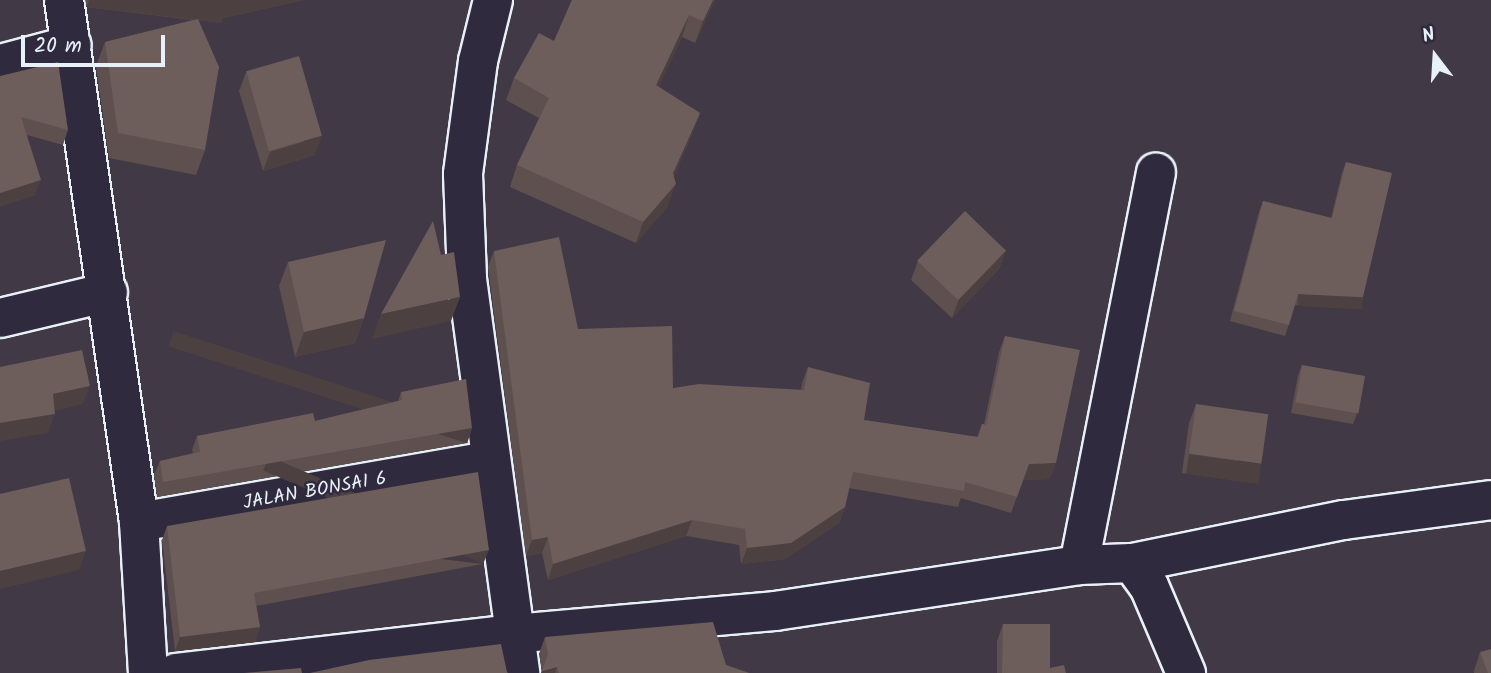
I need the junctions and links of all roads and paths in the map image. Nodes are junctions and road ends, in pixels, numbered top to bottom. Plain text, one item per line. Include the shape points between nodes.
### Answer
1 (64, 0) edge
2 (493, 0) edge
3 (72, 45) junction
4 (0, 64) edge
5 (1156, 172) dead end
6 (108, 292) junction
7 (0, 317) edge
8 (490, 461) junction
9 (1491, 500) edge
10 (139, 522) junction
11 (1132, 563) junction
12 (1080, 565) junction
13 (513, 634) junction
14 (148, 673) edge
15 (176, 673) edge
16 (520, 673) edge
17 (1186, 673) edge

1 - 3 street
2 - 8 street via 478,61 463,174 467,279
3 - 4 street
3 - 6 street
5 - 12 street
6 - 7 street
6 - 10 street
8 - 10 street, JALAN BONSAI 6
8 - 13 street
9 - 11 street via 1343,520
10 - 14 street
11 - 12 street
11 - 17 street via 1149,586
12 - 13 street via 775,611
13 - 15 street
13 - 16 street

